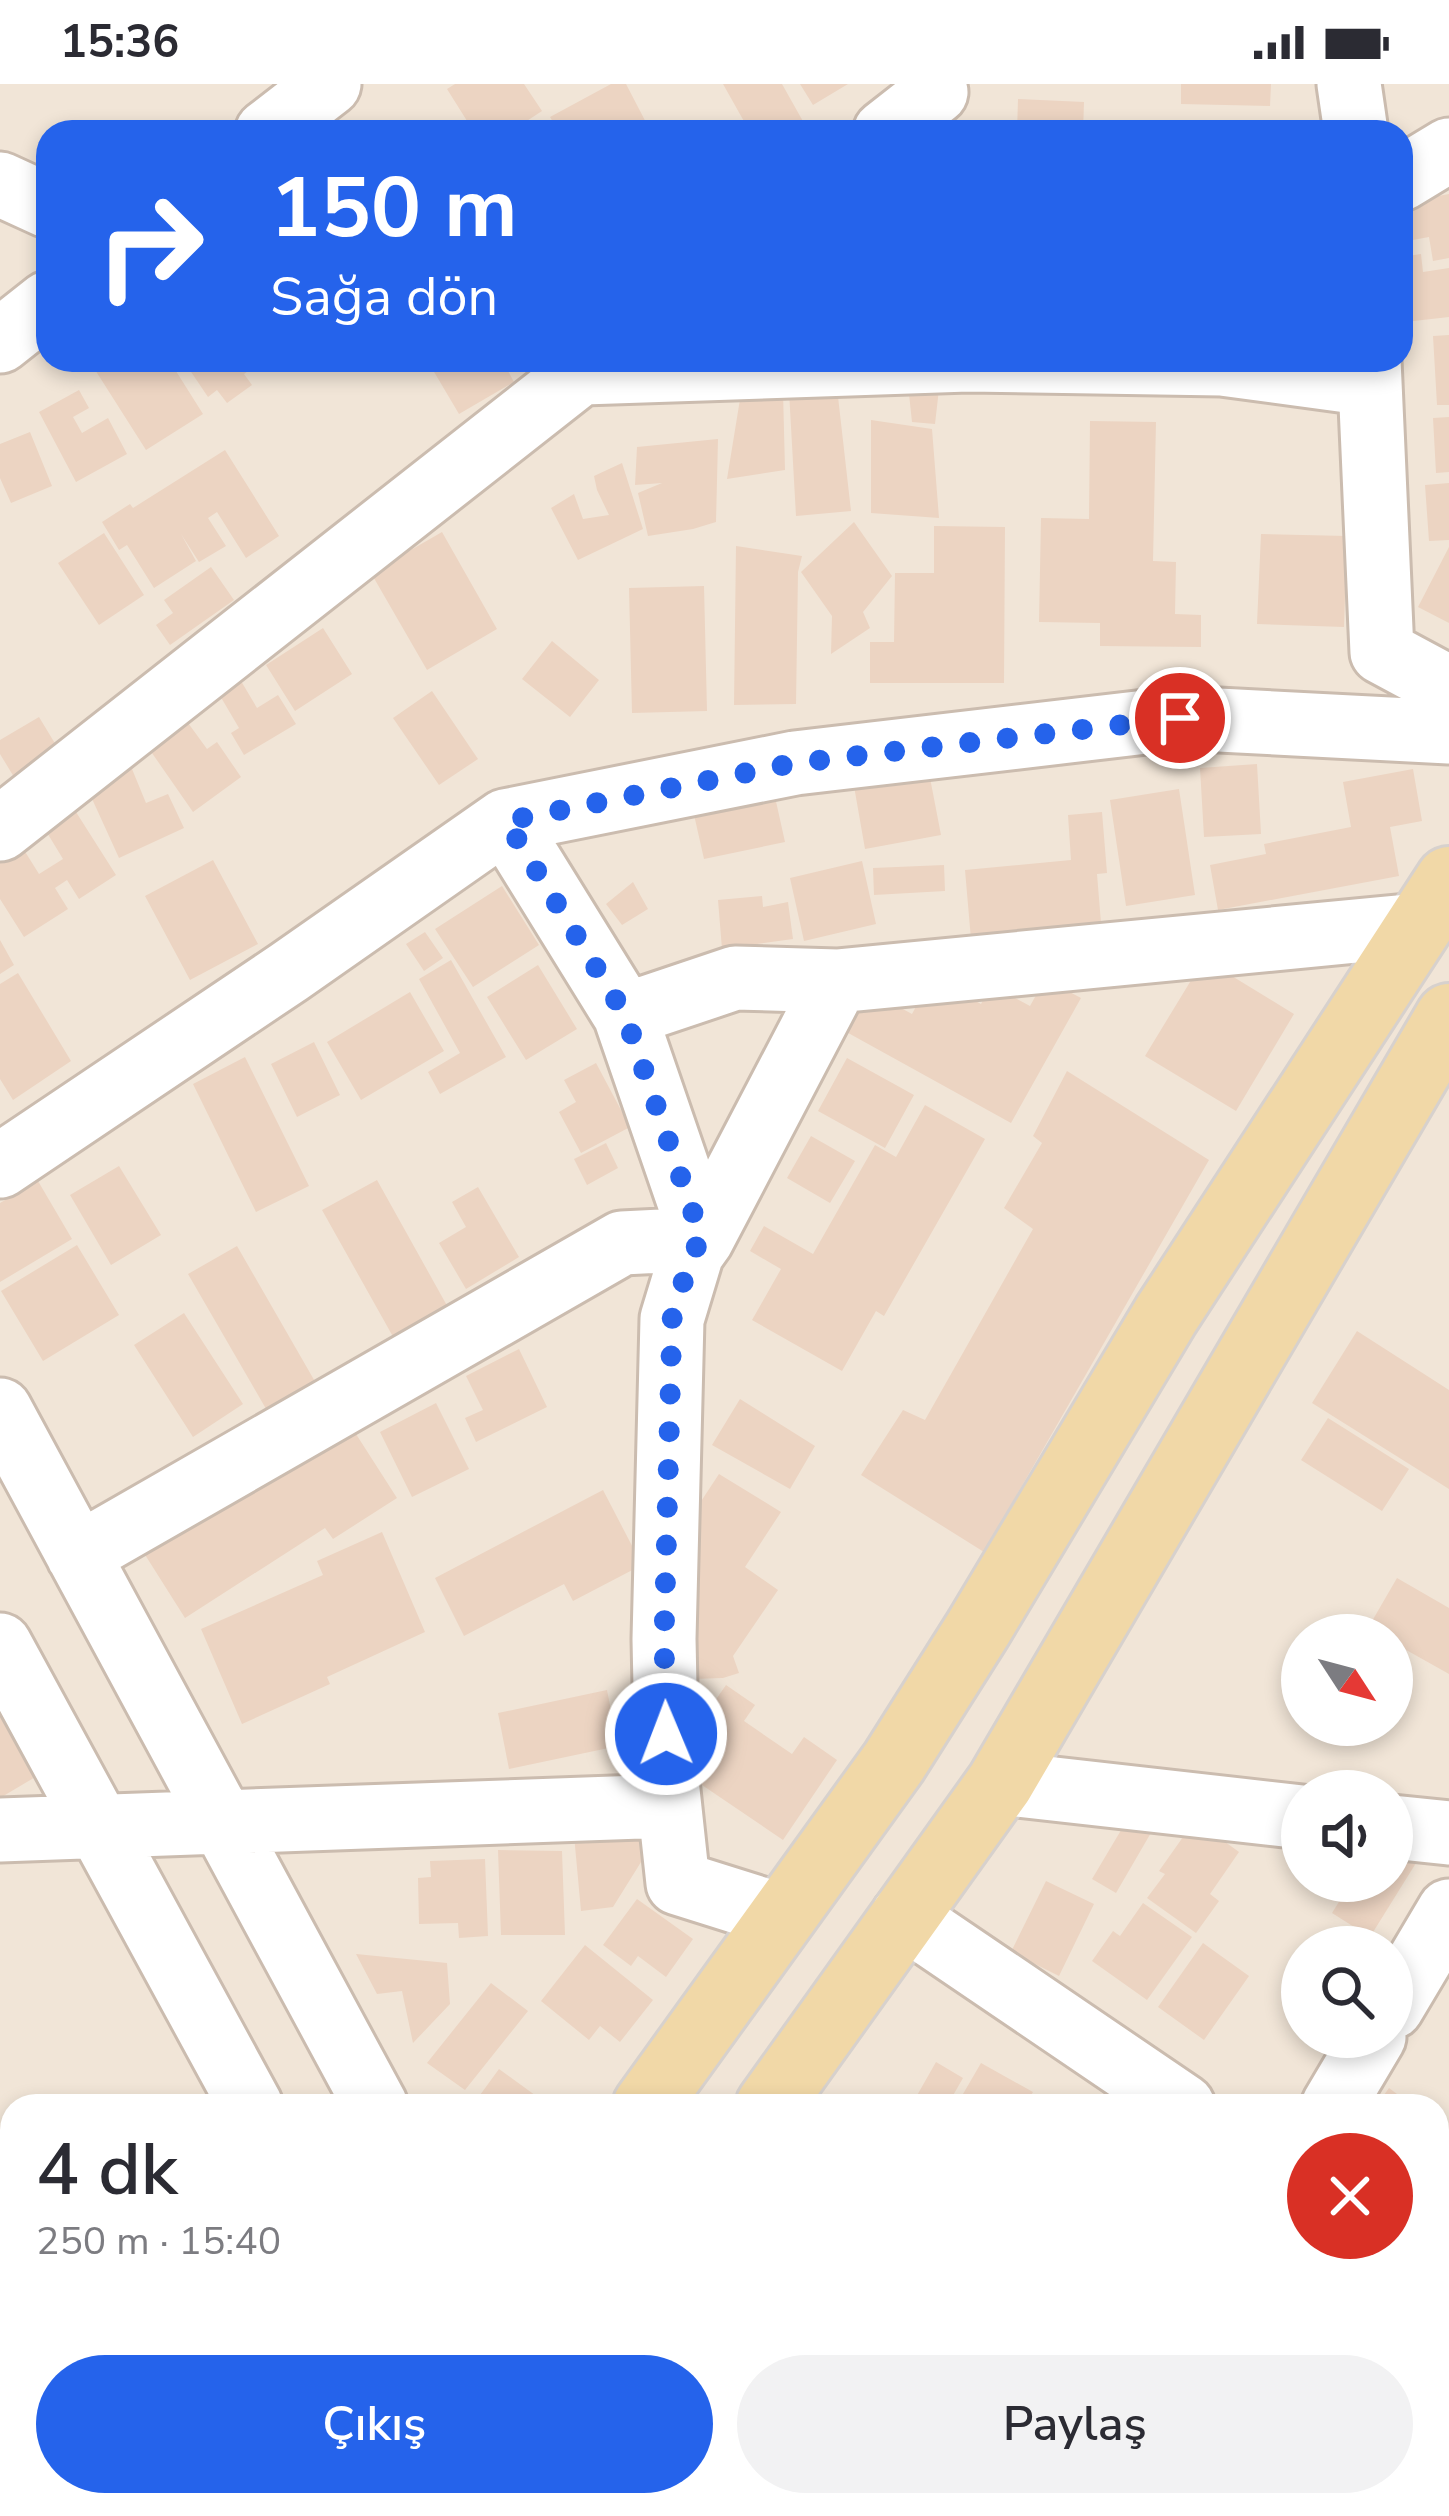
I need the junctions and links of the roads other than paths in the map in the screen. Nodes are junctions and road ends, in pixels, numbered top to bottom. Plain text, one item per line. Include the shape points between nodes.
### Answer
1 (329, 84) edge
2 (1349, 84) edge
3 (937, 103) edge
4 (282, 120) edge
5 (907, 120) edge
6 (1354, 120) edge
7 (1449, 150) edge
8 (1413, 172) edge
9 (0, 184) edge
10 (36, 200) edge
11 (36, 312) edge
12 (0, 341) edge
13 (582, 372) edge
14 (1370, 372) edge
15 (1449, 688) edge
16 (1449, 731) edge
17 (506, 821) junction
18 (0, 829) edge
19 (1434, 902) edge
20 (837, 981) junction
21 (625, 1015) junction
22 (1449, 1017) edge
23 (0, 1166) edge
24 (702, 1239) junction
25 (0, 1410) edge
26 (78, 1555) junction
27 (0, 1645) edge
28 (1000, 1783) junction
29 (669, 1806) junction
30 (1281, 1814) edge
31 (222, 1822) junction
32 (99, 1826) junction
33 (0, 1829) edge
34 (1413, 1829) edge
35 (1449, 1833) edge
36 (1449, 1911) edge
37 (783, 1916) junction
38 (903, 1916) junction
39 (1413, 1972) edge
40 (1362, 2058) edge
41 (244, 2094) edge
42 (369, 2094) edge
43 (655, 2094) edge
44 (777, 2094) edge
45 (1166, 2094) edge
46 (1340, 2094) edge

1 - 4 street
2 - 6 street
3 - 5 street
7 - 8 street
9 - 10 street
11 - 12 street
13 - 18 street
14 - 15 street via 1382,652
16 - 17 street via 1180,718 795,763
17 - 21 street
17 - 23 street
19 - 20 street
19 - 37 main road via 1166,1315 895,1762
20 - 21 street via 735,978
20 - 24 street
21 - 24 street
22 - 28 main road
24 - 26 street via 622,1243
24 - 29 street via 672,1319 664,1639
25 - 26 street
26 - 31 street
27 - 32 street
28 - 30 street
28 - 38 main road
29 - 31 street
29 - 37 street via 678,1882
31 - 32 street
31 - 42 street
32 - 33 street
32 - 41 street
34 - 35 street
36 - 39 street
37 - 43 main road
38 - 44 main road
38 - 45 street
40 - 46 street

